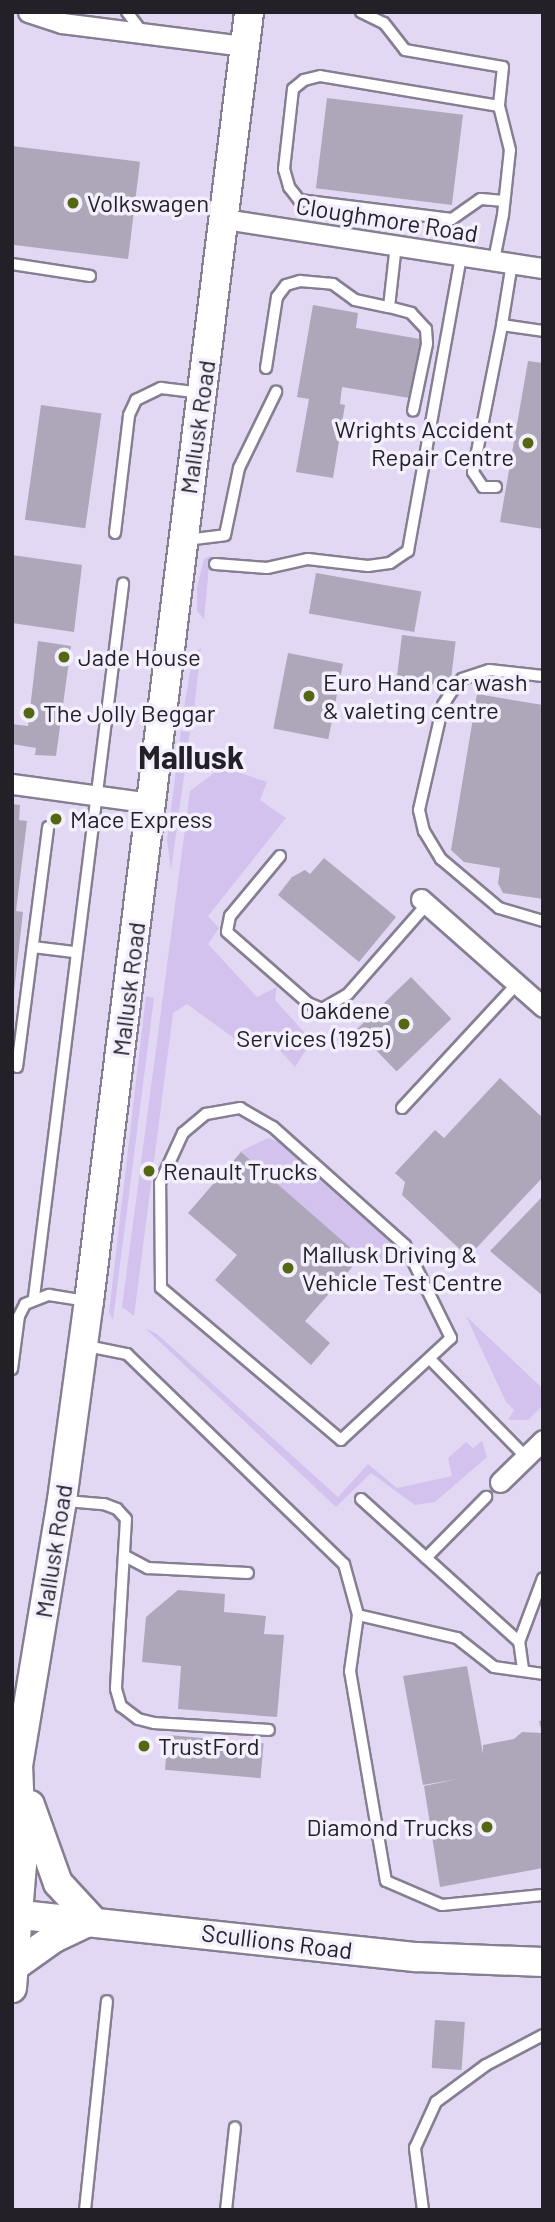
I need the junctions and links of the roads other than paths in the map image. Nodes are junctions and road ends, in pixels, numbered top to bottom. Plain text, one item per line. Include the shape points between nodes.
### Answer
1 (28, 12) edge
2 (127, 12) edge
3 (249, 12) edge
4 (361, 12) edge
5 (143, 33) junction
6 (245, 46) junction
7 (499, 106) junction
8 (504, 201) junction
9 (225, 219) junction
10 (396, 245) junction
11 (461, 255) junction
12 (503, 262) junction
13 (12, 264) edge
14 (543, 268) edge
15 (90, 276) dead end
16 (389, 307) junction
17 (502, 325) junction
18 (543, 331) edge
19 (266, 368) dead end
20 (276, 391) dead end
21 (201, 393) junction
22 (414, 411) dead end
23 (496, 487) dead end
24 (115, 533) dead end
25 (182, 541) junction
26 (215, 564) dead end
27 (123, 583) dead end
28 (543, 676) edge
29 (12, 784) edge
30 (94, 794) junction
31 (150, 803) junction
32 (48, 827) dead end
33 (280, 856) dead end
34 (424, 901) joint
35 (543, 921) edge
36 (33, 947) junction
37 (74, 953) junction
38 (516, 985) junction
39 (543, 1007) edge
40 (17, 1067) dead end
41 (402, 1108) dead end
42 (34, 1297) junction
43 (89, 1301) junction
44 (83, 1345) junction
45 (430, 1359) junction
46 (12, 1369) edge
47 (543, 1440) edge
48 (526, 1457) junction
49 (500, 1482) dead end
50 (486, 1497) dead end
51 (361, 1499) dead end
52 (62, 1500) junction
53 (127, 1557) junction
54 (426, 1558) junction
55 (248, 1573) dead end
56 (543, 1578) edge
57 (358, 1615) junction
58 (519, 1642) junction
59 (523, 1669) junction
60 (543, 1674) edge
61 (269, 1730) dead end
62 (15, 1772) edge
63 (543, 1895) edge
64 (16, 1914) edge
65 (92, 1920) junction
66 (543, 1962) edge
67 (14, 1977) edge
68 (107, 2001) dead end
69 (543, 2035) edge
70 (235, 2127) dead end
71 (85, 2210) edge
72 (226, 2210) edge
73 (423, 2210) edge

1 - 5 street via 62,23
2 - 5 lane
3 - 6 main road, Mallusk Road
4 - 7 lane via 384,23 405,50 503,67
5 - 6 street
6 - 9 main road, Mallusk Road
7 - 8 lane via 510,150
7 - 8 lane via 320,76 304,80 293,89 284,169 299,200 320,206 452,219 481,199
8 - 12 lane
9 - 10 street, Cloughmore Road
9 - 21 main road, Mallusk Road
10 - 11 street, Cloughmore Road
10 - 16 lane
11 - 12 street, Cloughmore Road
11 - 26 lane via 408,551 390,563 368,566 308,559 267,568
12 - 14 street, Cloughmore Road
12 - 17 lane
13 - 15 lane
16 - 19 lane via 355,300 333,284 300,281 286,285 277,297
16 - 22 lane via 411,313 426,329
17 - 18 lane
17 - 23 lane via 473,472 483,487
20 - 25 lane via 239,468 225,535
21 - 24 lane via 161,388 136,400 129,415
21 - 25 main road, Mallusk Road
25 - 31 main road, Mallusk Road
27 - 30 lane
28 - 35 lane via 489,670 454,688 443,705 419,810 430,844 441,859 499,908
29 - 30 street
30 - 31 street
30 - 37 lane
31 - 43 main road, Mallusk Road
32 - 36 lane
33 - 34 lane via 230,916 227,932 308,1003 322,1009 348,993
34 - 38 street
36 - 37 lane
36 - 40 lane
37 - 42 lane
38 - 39 street
38 - 41 lane
42 - 43 lane
42 - 46 lane via 19,1316
43 - 44 main road, Mallusk Road
44 - 52 main road, Mallusk Road
44 - 57 lane via 127,1354 316,1533 344,1564
45 - 45 lane via 341,1440 161,1288 160,1183 183,1133 206,1114 240,1108 274,1127 405,1245 451,1338
45 - 48 lane
47 - 48 street
48 - 49 street
50 - 54 lane
51 - 54 lane
52 - 53 lane via 104,1504 124,1513
52 - 62 main road, Mallusk Road
53 - 55 lane via 148,1568
53 - 61 lane via 116,1689 121,1706 138,1719 154,1723
54 - 58 lane
56 - 58 lane
57 - 59 lane via 457,1638 494,1667
57 - 63 lane via 350,1671 386,1881 442,1905
58 - 59 lane
59 - 60 lane
62 - 64 main road, Mallusk Road
62 - 65 main road via 53,1873 75,1907
64 - 65 main road, Scullions Road
64 - 67 main road, Mallusk Road
65 - 66 main road, Scullions Road via 417,1957
65 - 67 main road via 54,1938
68 - 71 lane
69 - 73 lane via 486,2065 436,2102 415,2148
70 - 72 lane

